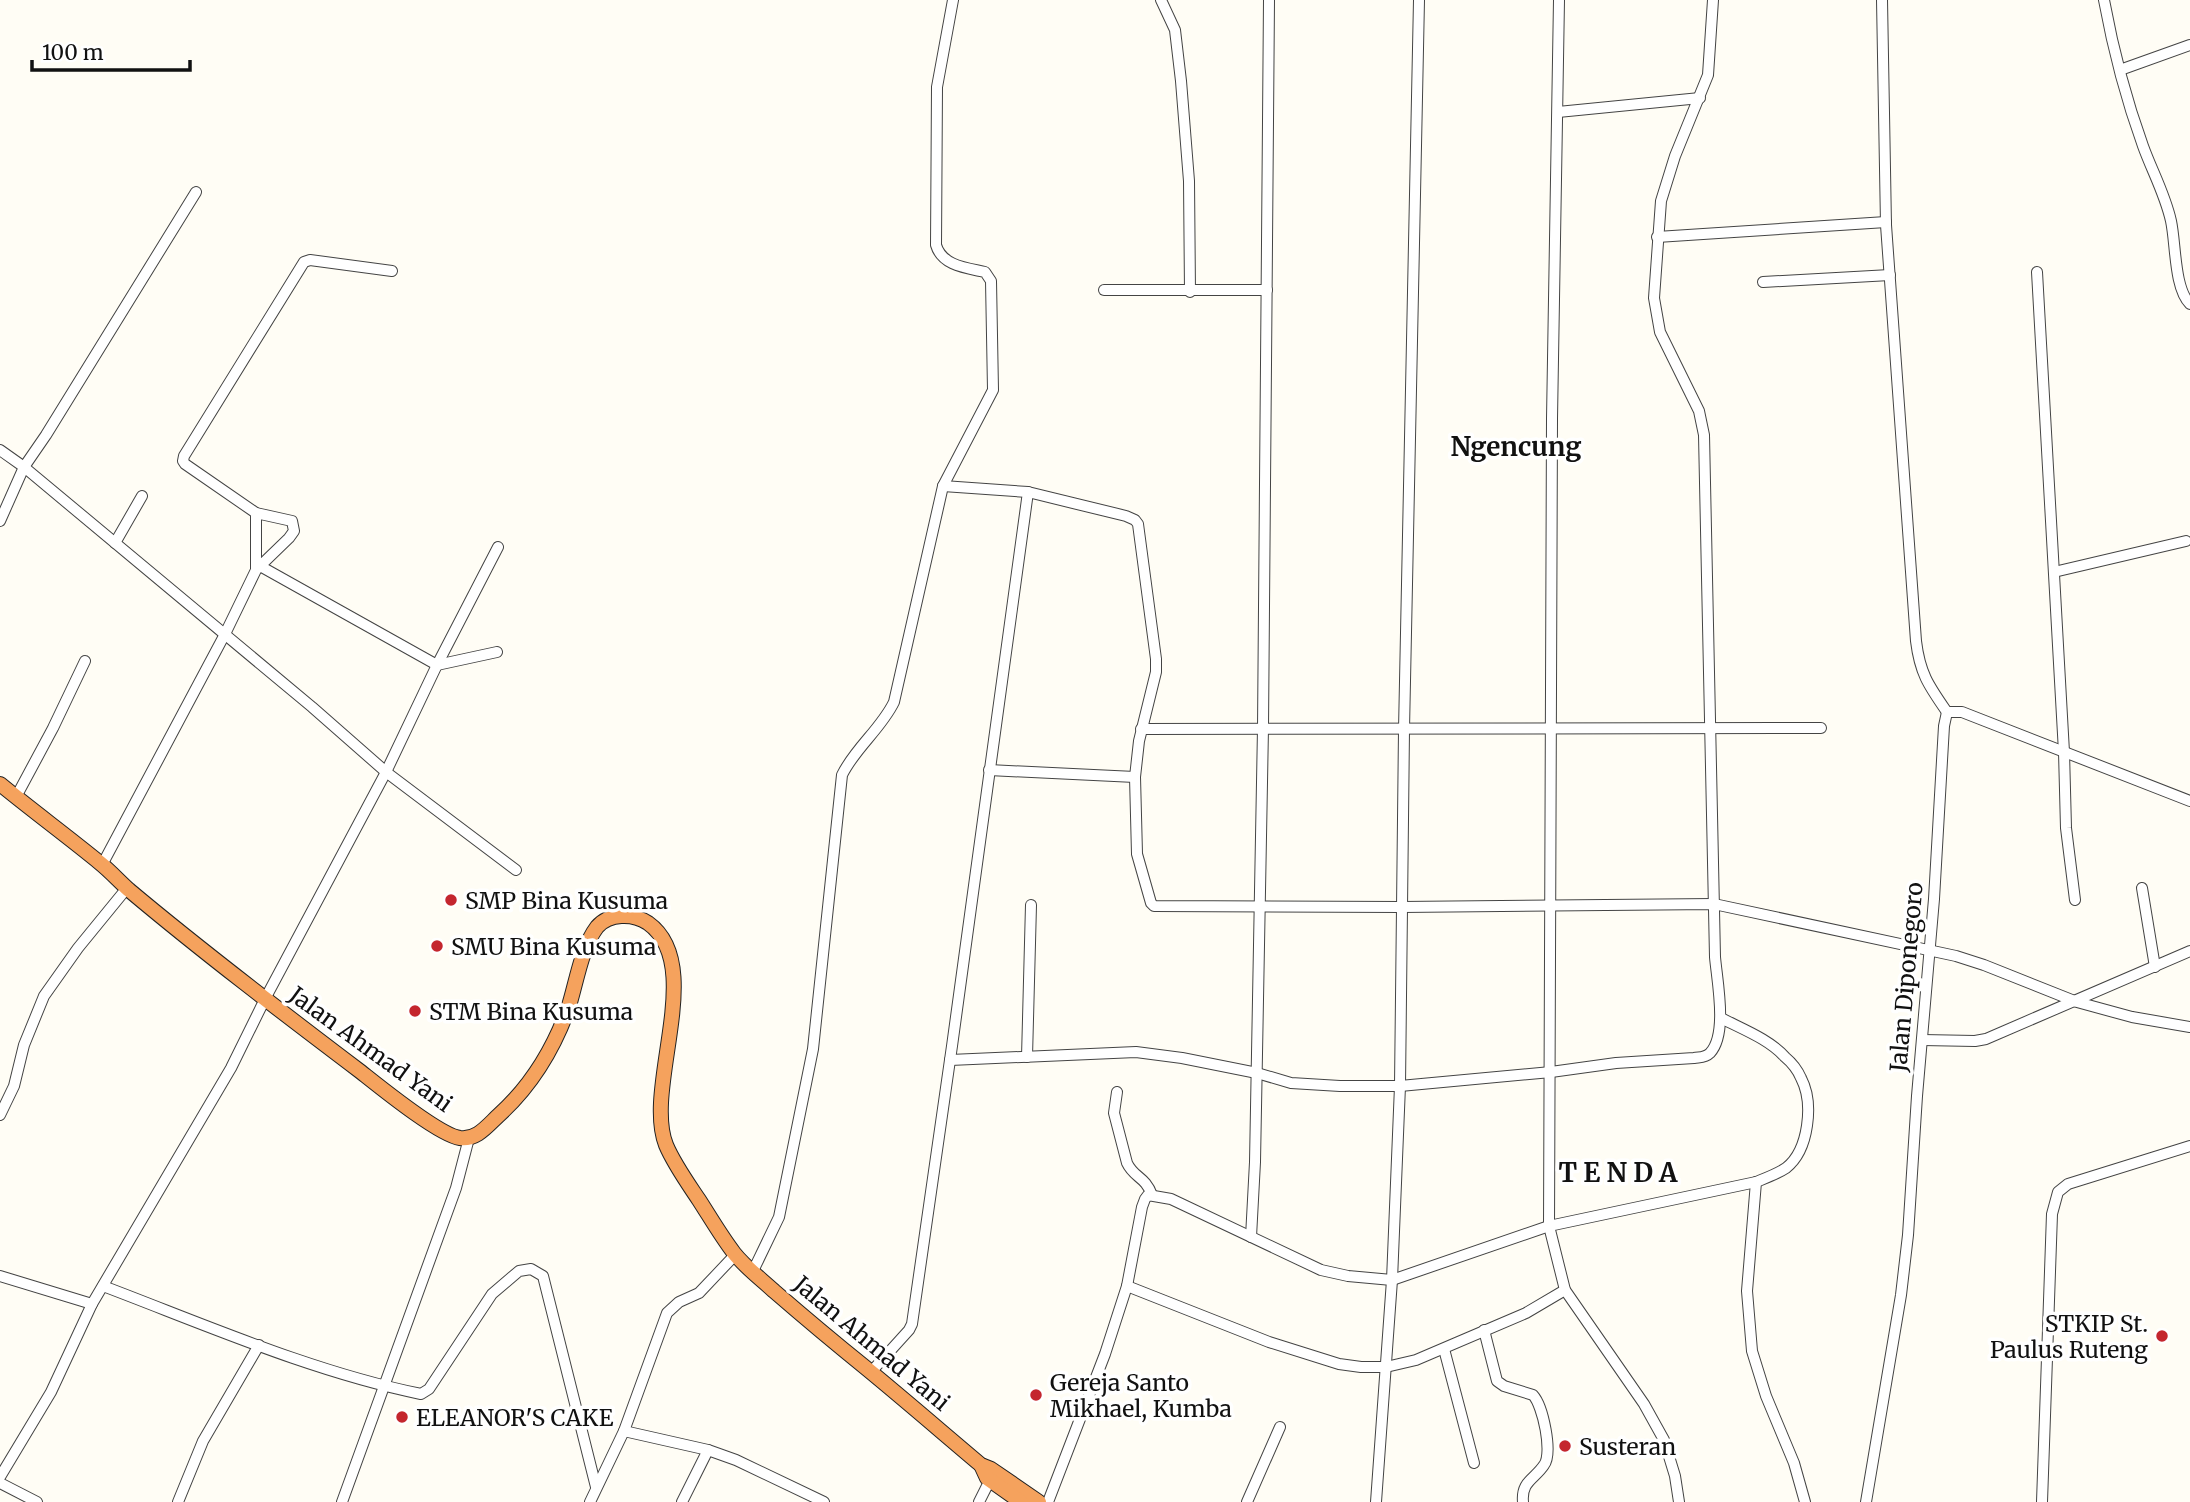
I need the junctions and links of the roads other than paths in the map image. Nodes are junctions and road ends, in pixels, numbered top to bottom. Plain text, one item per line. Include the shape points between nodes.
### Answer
1 (953, 0) edge
2 (1161, 0) edge
3 (1269, 0) edge
4 (1419, 0) edge
5 (1559, 0) edge
6 (1713, 0) edge
7 (1882, 0) edge
8 (2104, 0) edge
9 (2190, 45) edge
10 (2120, 70) junction
11 (1700, 98) junction
12 (1558, 112) junction
13 (196, 192) dead end
14 (1886, 222) junction
15 (1657, 237) junction
16 (392, 271) dead end
17 (2037, 272) dead end
18 (1890, 275) junction
19 (1763, 282) dead end
20 (1104, 290) dead end
21 (1267, 290) junction
22 (1190, 292) junction
23 (2190, 304) edge
24 (0, 450) edge
25 (24, 467) junction
26 (943, 486) junction
27 (1028, 492) junction
28 (142, 496) dead end
29 (256, 513) junction
30 (0, 521) edge
31 (2186, 541) dead end
32 (116, 543) junction
33 (498, 547) dead end
34 (258, 568) junction
35 (2054, 572) junction
36 (225, 634) junction
37 (497, 652) dead end
38 (85, 661) dead end
39 (437, 665) junction
40 (1947, 712) junction
41 (1263, 728) junction
42 (1821, 728) dead end
43 (1141, 729) junction
44 (1551, 729) junction
45 (1710, 729) junction
46 (1404, 730) junction
47 (2064, 752) junction
48 (989, 770) junction
49 (386, 772) junction
50 (1135, 777) junction
51 (0, 784) edge
52 (16, 797) junction
53 (2190, 801) edge
54 (102, 865) junction
55 (516, 870) dead end
56 (127, 888) junction
57 (2142, 888) dead end
58 (2075, 900) dead end
59 (1714, 904) junction
60 (1031, 905) dead end
61 (1258, 906) junction
62 (1552, 906) junction
63 (1402, 907) junction
64 (1930, 950) junction
65 (2190, 951) edge
66 (2155, 967) junction
67 (265, 999) junction
68 (2077, 1002) junction
69 (1720, 1018) junction
70 (2190, 1027) edge
71 (1922, 1040) junction
72 (1027, 1057) junction
73 (950, 1060) junction
74 (1551, 1072) junction
75 (1257, 1073) junction
76 (1400, 1086) junction
77 (1117, 1093) dead end
78 (0, 1115) edge
79 (469, 1138) junction
80 (2190, 1146) edge
81 (1756, 1182) junction
82 (1152, 1195) junction
83 (1549, 1226) junction
84 (1251, 1237) junction
85 (735, 1255) junction
86 (752, 1271) junction
87 (0, 1276) edge
88 (1392, 1280) junction
89 (103, 1286) junction
90 (1127, 1286) junction
91 (1565, 1290) junction
92 (92, 1304) junction
93 (1484, 1330) junction
94 (259, 1346) junction
95 (1444, 1349) junction
96 (1386, 1367) junction
97 (871, 1372) junction
98 (384, 1387) junction
99 (1280, 1427) dead end
100 (624, 1431) junction
101 (708, 1450) junction
102 (1474, 1463) dead end
103 (981, 1465) junction
104 (0, 1477) edge
105 (990, 1480) junction
106 (0, 1483) edge
107 (596, 1487) junction
108 (37, 1502) edge
109 (178, 1502) edge
110 (342, 1502) edge
111 (590, 1502) edge
112 (682, 1502) edge
113 (824, 1502) edge
114 (979, 1502) edge
115 (1021, 1502) edge
116 (1039, 1502) edge
117 (1048, 1502) edge
118 (1247, 1502) edge
119 (1376, 1502) edge
120 (1523, 1502) edge
121 (1679, 1502) edge
122 (1805, 1502) edge
123 (1867, 1502) edge
124 (2042, 1502) edge

1 - 26 street via 937,87 936,245 951,263 985,272 991,281 993,390
2 - 22 street via 1175,30 1181,81 1189,181
3 - 21 street
4 - 46 street
5 - 12 street
6 - 11 street via 1709,75
7 - 14 street
8 - 10 street
9 - 10 street
10 - 23 street via 2143,146 2167,203 2182,294
11 - 12 street
11 - 15 street via 1668,176
12 - 44 street
13 - 25 street
14 - 15 street
14 - 18 street
15 - 45 street via 1654,298 1660,332 1699,411 1704,435
16 - 29 street via 310,260 301,264 184,456 185,464
17 - 35 street
18 - 19 street
18 - 40 street via 1918,660 1925,680
20 - 22 street
21 - 22 street
21 - 41 street
24 - 25 street
25 - 30 street
25 - 32 street
26 - 27 street
26 - 86 street via 894,702 842,775 813,1049 779,1217
27 - 43 street via 1126,516 1138,524 1156,659
27 - 48 street
28 - 32 street
29 - 34 street
29 - 34 street via 294,524 289,538
31 - 35 street
32 - 36 street
33 - 39 street
34 - 36 street
34 - 39 street
35 - 47 street
36 - 49 street
36 - 54 street
37 - 39 street
38 - 52 street
39 - 49 street
40 - 47 street via 1962,712
40 - 64 street, Jalan Diponegoro
41 - 43 street
41 - 46 street
41 - 61 street
42 - 45 street
43 - 50 street
44 - 45 street
44 - 46 street
44 - 62 street
45 - 59 street
46 - 63 street
47 - 53 street
47 - 58 street via 2064,804
48 - 50 street
48 - 73 street
49 - 55 street
49 - 67 street
50 - 61 street via 1137,854 1152,904
51 - 52 highway, Jalan Ahmad Yani
52 - 54 highway, Jalan Ahmad Yani
54 - 56 highway, Jalan Ahmad Yani
56 - 67 highway, Jalan Ahmad Yani
56 - 78 street via 44,996
57 - 66 street
59 - 62 street
59 - 64 street
59 - 69 street
60 - 72 street
61 - 63 street
61 - 75 street
62 - 63 street
62 - 74 street
63 - 76 street
64 - 68 street via 1983,965
64 - 71 street, Jalan Diponegoro
65 - 66 street
66 - 68 street
67 - 79 highway, Jalan Ahmad Yani via 416,1113 452,1137
67 - 89 street via 231,1068
68 - 70 street
68 - 71 street via 1986,1039
69 - 74 street via 1715,1045 1705,1057
69 - 81 street via 1786,1057 1802,1079 1807,1100 1806,1139 1795,1158
71 - 123 street, Jalan Diponegoro via 1901,1295
72 - 73 street
72 - 75 street via 1136,1052
73 - 97 street via 912,1324
74 - 76 street
74 - 83 street
75 - 76 street via 1291,1083
75 - 84 street
76 - 88 street
77 - 82 street via 1114,1113 1127,1163 1148,1184
79 - 85 highway, Jalan Ahmad Yani via 519,1097 538,1072 567,1012 598,927 622,915 646,921 665,945 672,966 674,1002 662,1132 667,1148
79 - 98 street via 456,1188
80 - 124 street via 2068,1184 2058,1192 2052,1214
81 - 83 street
81 - 122 street via 1747,1291 1752,1351
82 - 84 street via 1171,1199
82 - 90 street via 1144,1199
83 - 88 street
83 - 91 street
84 - 88 street via 1321,1270
85 - 86 highway, Jalan Ahmad Yani
85 - 100 street via 699,1293 667,1313
86 - 97 highway, Jalan Ahmad Yani
87 - 92 street
88 - 96 street
89 - 92 street
89 - 94 street
90 - 96 street via 1327,1361
90 - 117 street
91 - 93 street
91 - 121 street via 1664,1440
92 - 104 street via 51,1392
93 - 95 street
93 - 120 street via 1497,1381 1533,1395 1542,1411 1547,1461 1524,1489
94 - 98 street
94 - 109 street via 203,1441
95 - 96 street
95 - 102 street
96 - 119 street
97 - 103 highway, Jalan Ahmad Yani
98 - 107 street via 421,1394 429,1389 492,1294 519,1271 531,1269 543,1276
98 - 110 street
99 - 118 street
100 - 101 street
100 - 107 street
101 - 112 street
101 - 113 street
103 - 105 highway, Jalan Ahmad Yani
103 - 116 highway, Jalan Ahmad Yani
105 - 114 street
105 - 115 highway, Jalan Ahmad Yani
106 - 108 street
107 - 111 street

